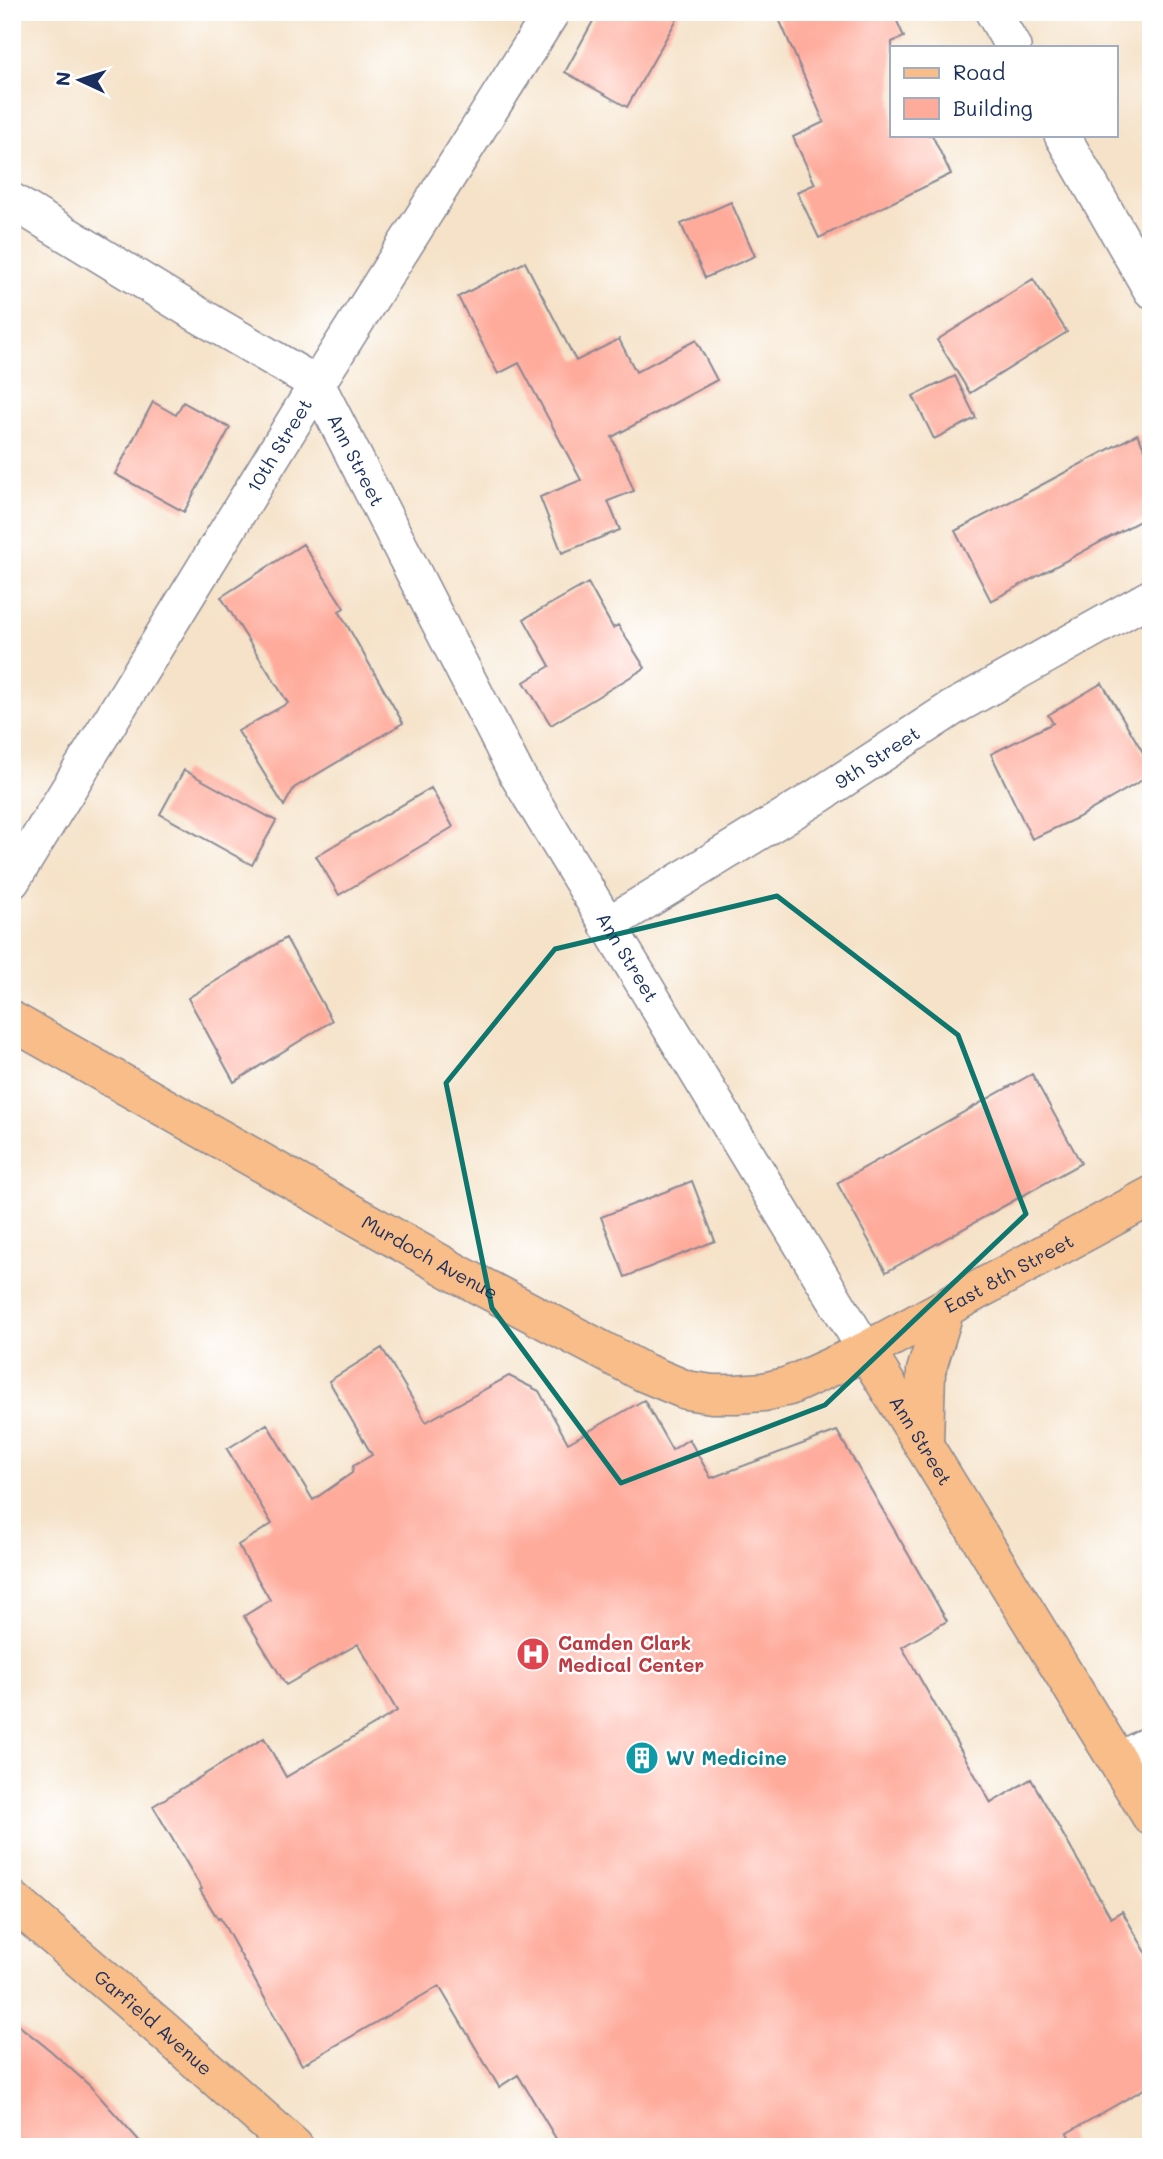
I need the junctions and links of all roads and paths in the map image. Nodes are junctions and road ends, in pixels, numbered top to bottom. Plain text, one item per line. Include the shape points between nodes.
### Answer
1 (552, 12) edge
2 (993, 12) edge
3 (1012, 46) edge
4 (1063, 136) edge
5 (12, 201) edge
6 (1151, 290) edge
7 (317, 384) junction
8 (1151, 597) edge
9 (12, 881) edge
10 (607, 925) junction
11 (12, 1021) edge
12 (1151, 1196) edge
13 (944, 1309) junction
14 (866, 1351) junction
15 (924, 1444) junction
16 (1135, 1752) edge
17 (1151, 1816) edge
18 (12, 1900) edge
19 (295, 2147) edge

1 - 7 street, 10th Street
2 - 3 street
4 - 6 street
5 - 7 street
7 - 9 street, 10th Street
7 - 10 street, Ann Street via 516,773
8 - 10 street, 9th Street via 951,709
10 - 14 street, Ann Street
11 - 14 main road, Murdoch Avenue via 460,1275 686,1390 764,1392 789,1386
12 - 13 main road, East 8th Street
13 - 14 main road, East 8th Street
13 - 15 main road via 926,1371
14 - 15 main road, Ann Street
15 - 16 main road, Ann Street
16 - 17 main road, Ann Street
18 - 19 main road, Garfield Avenue

